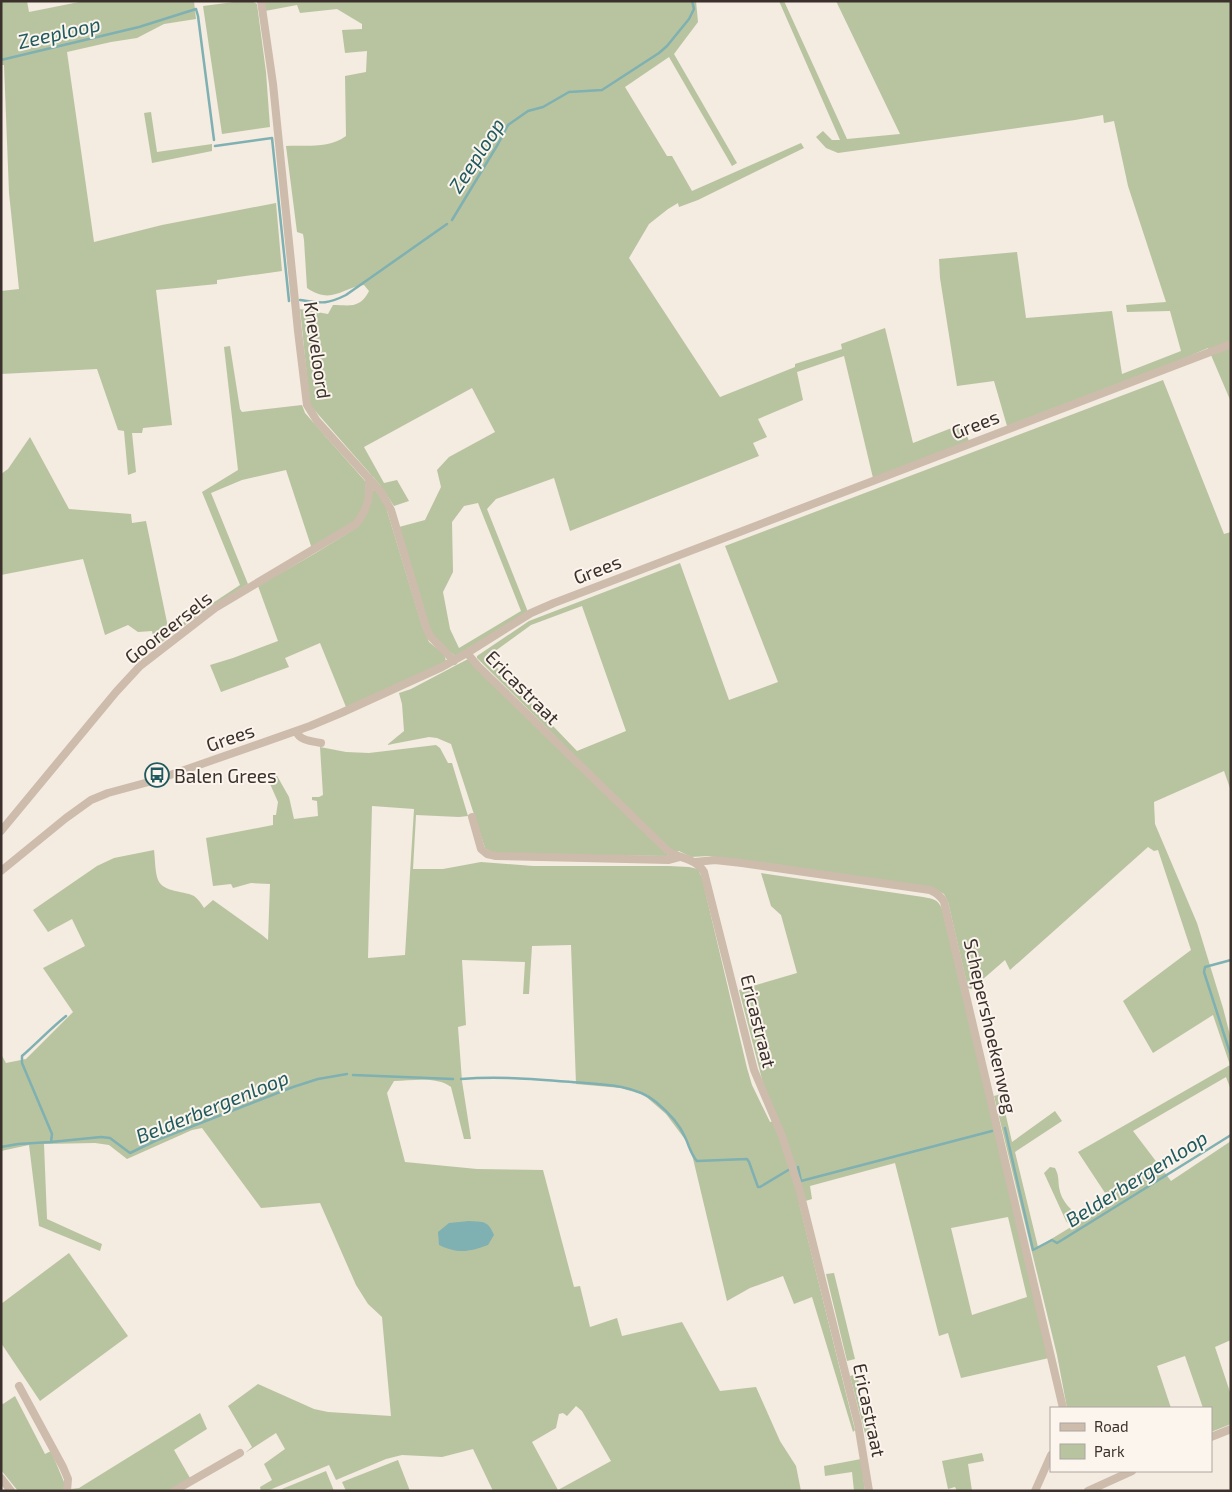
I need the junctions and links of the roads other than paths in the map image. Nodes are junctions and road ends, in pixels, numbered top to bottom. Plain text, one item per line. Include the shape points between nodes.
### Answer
1 (261, 1) edge
2 (1231, 344) edge
3 (369, 478) junction
4 (467, 653) junction
5 (454, 661) junction
6 (296, 731) junction
7 (321, 743) dead end
8 (472, 816) dead end
9 (1, 832) edge
10 (680, 857) junction
11 (695, 862) junction
12 (1, 871) edge
13 (19, 1386) dead end
14 (1064, 1407) edge
15 (1231, 1429) edge
16 (1212, 1437) edge
17 (240, 1453) dead end
18 (1050, 1457) edge
19 (1130, 1472) edge
20 (1, 1478) edge
21 (11, 1491) edge
22 (67, 1491) edge
23 (174, 1491) edge
24 (869, 1491) edge
25 (1035, 1491) edge
26 (1088, 1491) edge

1 - 3 street, Kneveloord via 273,84 307,405 317,421
2 - 4 street, Grees via 554,603 531,613
3 - 5 street, Kneveloord via 391,510 426,627
3 - 9 street, Gooreersels via 366,507 356,524 215,608 140,666
4 - 5 street, Grees
4 - 10 street, Ericastraat via 668,851
5 - 6 street, Grees
6 - 7 street via 302,739
6 - 12 street, Grees via 90,800
8 - 10 street via 481,849 496,856 669,860
10 - 11 street, Ericastraat
11 - 14 street, Schepershoekenweg via 742,863 930,890 942,898
11 - 24 street, Ericastraat via 701,866 708,882 754,1070 782,1136 799,1188 858,1424
13 - 22 street via 63,1466 68,1480
15 - 16 street
17 - 23 street
18 - 25 street
19 - 26 street
20 - 21 street

